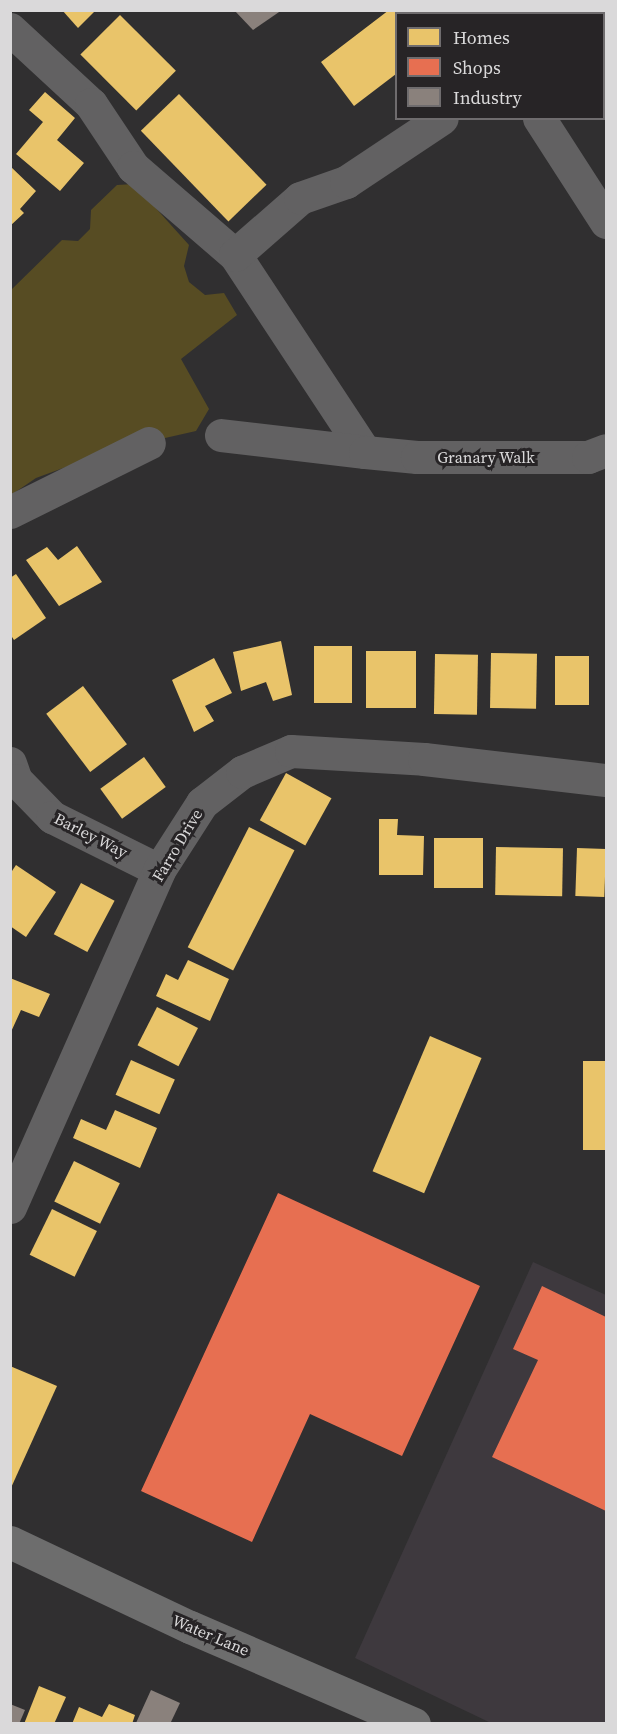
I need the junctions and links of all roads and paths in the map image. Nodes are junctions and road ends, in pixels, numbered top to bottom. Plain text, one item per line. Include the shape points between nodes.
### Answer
1 (10, 29) edge
2 (439, 120) edge
3 (539, 120) edge
4 (606, 222) edge
5 (235, 255) junction
6 (221, 435) dead end
7 (149, 443) dead end
8 (606, 450) edge
9 (365, 452) junction
10 (10, 512) edge
11 (10, 763) edge
12 (606, 780) edge
13 (159, 870) junction
14 (10, 1207) edge
15 (10, 1542) edge
16 (414, 1724) edge

1 - 5 street via 91,104 133,167
2 - 5 street via 346,182 300,198
3 - 4 street
5 - 9 street
6 - 9 street, Granary Walk
7 - 10 street
8 - 9 street, Granary Walk via 588,457 417,457
11 - 13 street, Barley Way via 16,780 52,817
12 - 13 street, Farro Drive via 424,759 291,751 242,772 202,803
13 - 14 street, Farro Drive
15 - 16 street, Water Lane via 190,1627

